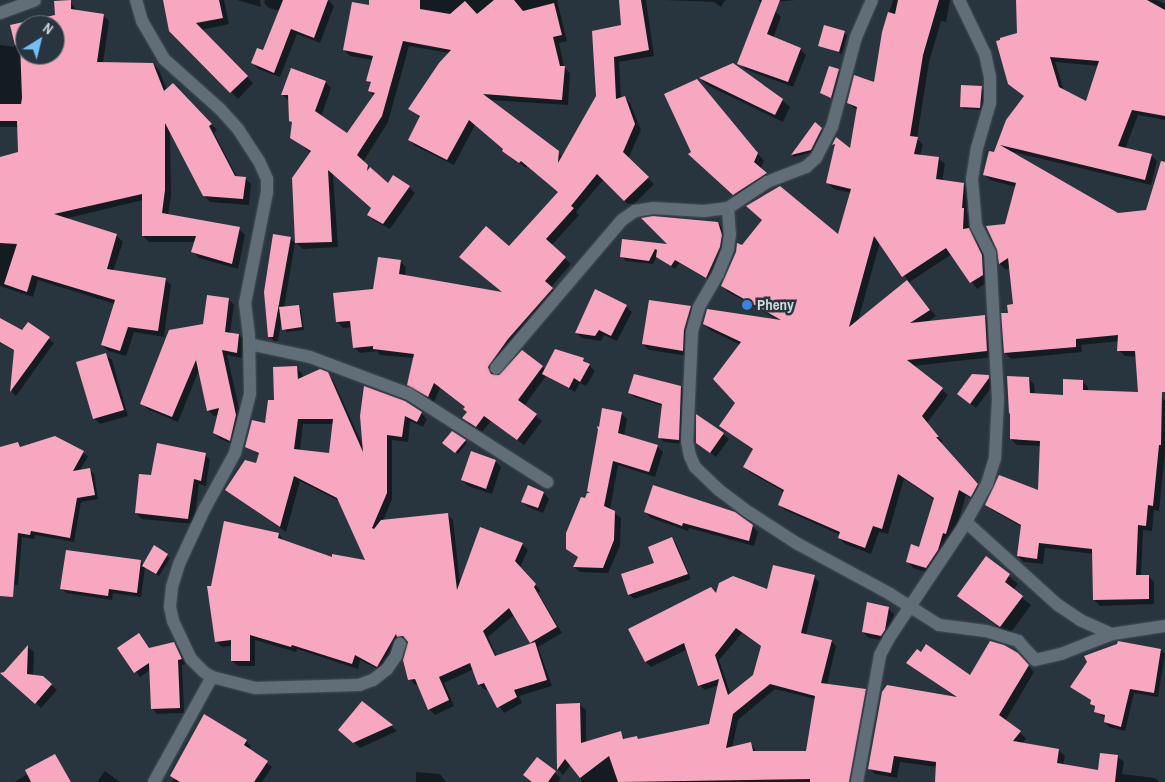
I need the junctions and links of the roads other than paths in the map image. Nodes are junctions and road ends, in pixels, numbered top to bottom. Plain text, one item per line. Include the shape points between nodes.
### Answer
1 (35, 0) edge
2 (136, 0) edge
3 (872, 0) edge
4 (959, 0) edge
5 (0, 13) edge
6 (728, 208) junction
7 (249, 344) junction
8 (496, 368) dead end
9 (547, 482) dead end
10 (966, 522) junction
11 (911, 607) junction
12 (1165, 626) edge
13 (1112, 634) junction
14 (400, 644) dead end
15 (212, 676) junction
16 (154, 782) edge
17 (857, 782) edge

1 - 5 street
2 - 7 street via 142,21 164,59 238,129 259,161 266,179 267,192 247,286
3 - 6 street via 856,37 832,127 816,158 806,167 767,182
4 - 10 street via 985,54 990,77 990,103 972,179 976,225 990,253 998,399 995,458 987,484
6 - 8 street via 635,211 622,220
6 - 11 street via 728,249 694,320 687,440 695,467 750,513 798,544
7 - 9 street via 310,357 409,394
7 - 15 street via 250,394 235,453 187,544 172,587 170,607 179,633 192,659
10 - 11 street
10 - 13 street via 1058,605 1080,620
11 - 13 street via 939,625 986,631 1018,641 1035,660 1061,654
11 - 17 street via 880,655
12 - 13 street
14 - 15 street via 387,669 359,685 255,688
15 - 16 street

